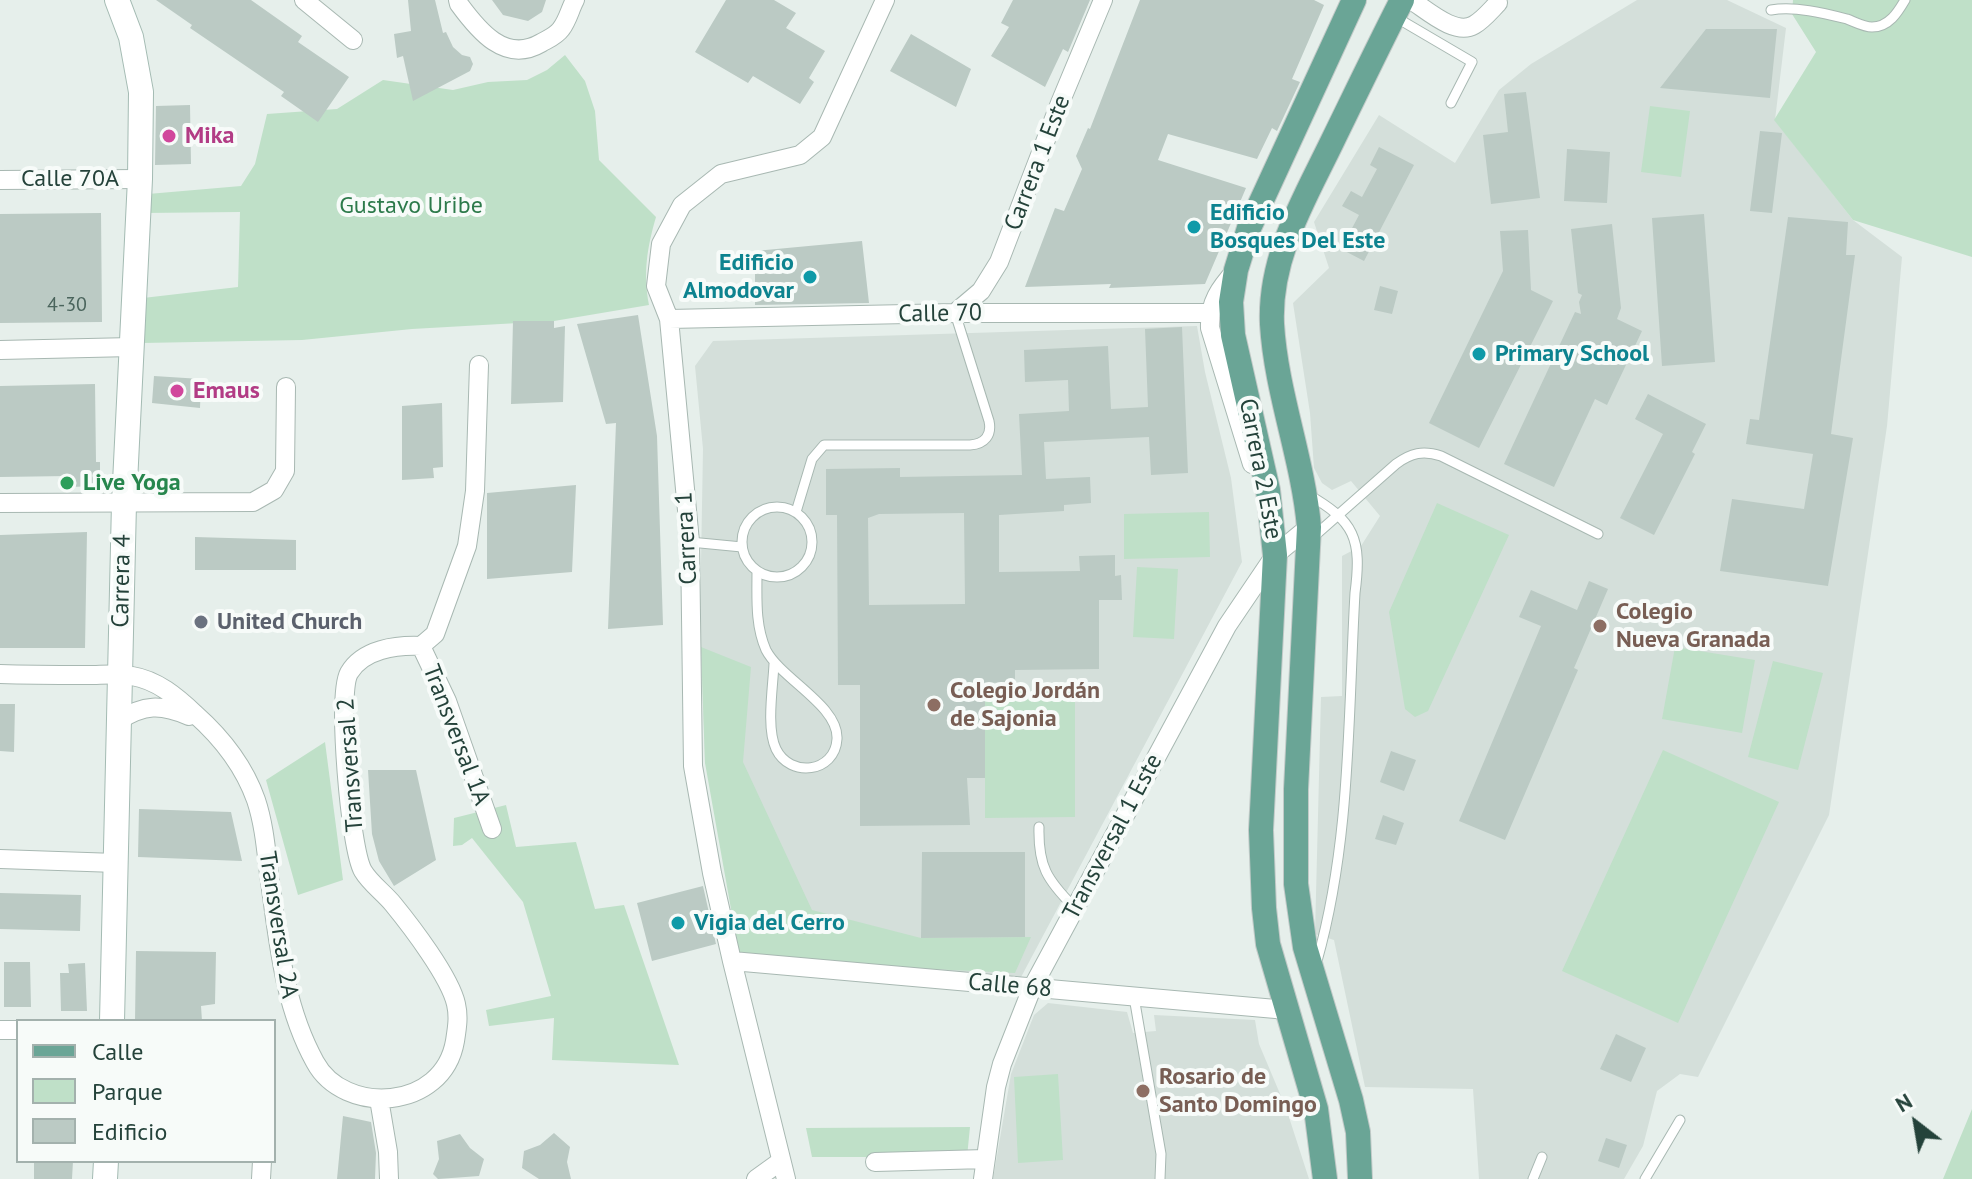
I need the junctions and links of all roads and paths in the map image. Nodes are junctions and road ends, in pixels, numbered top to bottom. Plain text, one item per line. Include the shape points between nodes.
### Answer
1 (117, 0) edge
2 (304, 0) edge
3 (458, 0) edge
4 (575, 0) edge
5 (1103, 0) edge
6 (1354, 0) edge
7 (1905, 0) edge
8 (880, 2) edge
9 (1498, 3) dead end
10 (1402, 5) edge
11 (1771, 10) dead end
12 (353, 40) dead end
13 (1451, 103) dead end
14 (140, 179) junction
15 (0, 180) edge
16 (1236, 270) junction
17 (955, 313) junction
18 (1210, 313) junction
19 (669, 319) junction
20 (132, 347) junction
21 (0, 350) edge
22 (479, 365) dead end
23 (286, 387) dead end
24 (1268, 490) junction
25 (1305, 493) junction
26 (0, 503) edge
27 (124, 503) junction
28 (796, 512) junction
29 (1339, 514) junction
30 (1309, 534) junction
31 (1598, 534) dead end
32 (690, 542) junction
33 (742, 547) junction
34 (1275, 555) junction
35 (757, 571) junction
36 (421, 646) junction
37 (774, 664) junction
38 (0, 674) edge
39 (120, 675) junction
40 (118, 721) junction
41 (206, 724) junction
42 (1039, 827) dead end
43 (492, 829) dead end
44 (0, 859) edge
45 (116, 863) junction
46 (1074, 907) junction
47 (732, 961) junction
48 (1313, 976) junction
49 (1032, 988) junction
50 (1134, 997) junction
51 (1287, 1010) junction
52 (112, 1019) edge
53 (379, 1099) junction
54 (1680, 1120) dead end
55 (1542, 1157) dead end
56 (986, 1159) junction
57 (875, 1162) dead end
58 (784, 1170) edge
59 (389, 1179) edge
60 (756, 1179) edge
61 (983, 1179) edge
62 (1160, 1179) edge
63 (1325, 1179) edge
64 (1360, 1179) edge
65 (1533, 1179) edge
66 (1645, 1179) edge

1 - 14 street, Carrera 4 via 131,37 141,92
2 - 12 street
3 - 4 street via 476,28 501,47 525,49 561,29
5 - 17 street, Carrera 1 Este via 999,262 981,291
6 - 16 main road, Carrera 2 Este via 1249,228
7 - 11 lane via 1896,15 1872,27 1826,14
8 - 19 street, Carrera 1 via 822,137 800,155 721,174 682,205 661,244 656,286
9 - 10 street via 1464,29
10 - 13 lane via 1472,62
10 - 25 main road, Carrera 2 Este via 1292,222 1276,272 1274,345
14 - 15 street, Calle 70A
14 - 20 street, Carrera 4
16 - 18 street via 1215,296
16 - 24 main road, Carrera 2 Este via 1233,335
17 - 18 street, Calle 70
17 - 19 street, Calle 70
17 - 28 lane via 991,428 987,438 970,445 824,445 812,459
18 - 24 street via 1213,343 1251,462
19 - 32 street, Carrera 1
20 - 21 street
20 - 27 street, Carrera 4
22 - 36 street, Transversal 1A via 475,491 467,546 435,634
23 - 27 street via 285,471 264,498 245,504
24 - 34 main road, Carrera 2 Este
25 - 29 lane
25 - 30 main road, Carrera 2 Este
26 - 27 street
27 - 39 street, Carrera 4
28 - 33 lane via 777,507 758,512 744,527
28 - 35 lane via 811,535 806,561 783,577
29 - 30 lane
29 - 31 lane via 1407,456 1425,452
29 - 48 lane via 1359,558 1346,793
30 - 34 street, Transversal 1 Este
30 - 48 main road, Carrera 2 Este via 1295,837 1299,917
32 - 33 lane
32 - 47 street, Carrera 1 via 693,766
33 - 35 lane
34 - 46 street, Transversal 1 Este via 1227,626
34 - 51 main road, Carrera 2 Este via 1261,830 1268,944
35 - 37 lane via 758,624
36 - 43 street, Transversal 1A via 447,701
36 - 53 street, Transversal 2 via 377,651 356,664 347,676 344,702 351,822 362,870 394,905 445,979 458,1021 453,1054 442,1073 402,1098
37 - 37 lane via 773,742 788,765 814,768 833,752 838,736 833,721
38 - 39 street, Transversal 2A
39 - 40 street, Carrera 4
39 - 41 street, Transversal 2A via 159,686
40 - 41 street, Transversal 2A via 146,706 159,706
40 - 45 street, Carrera 4
41 - 53 street, Transversal 2A via 238,763 256,799 291,1009 316,1065 338,1085
42 - 46 lane via 1045,873
44 - 45 street
45 - 52 street, Carrera 4
46 - 49 street, Transversal 1 Este
47 - 49 street, Calle 68
47 - 58 street, Carrera 1
48 - 64 main road, Carrera 2 Este via 1351,1100
49 - 50 street, Calle 68
49 - 56 street, Transversal 1 Este via 1002,1064
50 - 51 street, Calle 68
50 - 62 lane via 1161,1154
51 - 63 main road, Carrera 2 Este via 1316,1109
53 - 59 street
54 - 66 lane
55 - 65 lane
56 - 57 street
56 - 61 street, Transversal 1 Este
58 - 60 street

